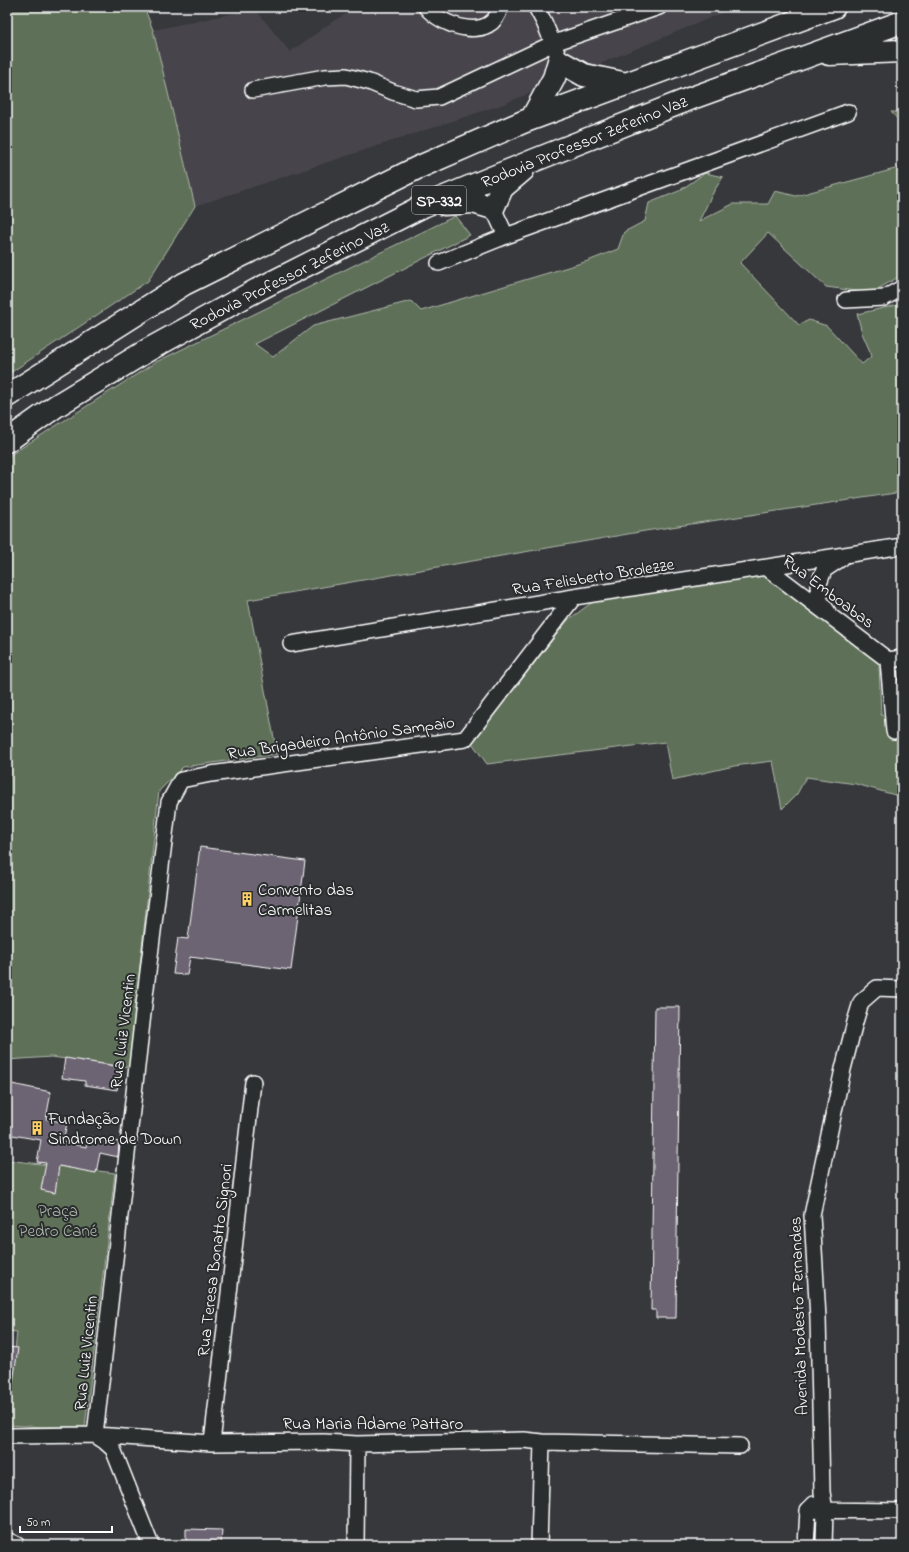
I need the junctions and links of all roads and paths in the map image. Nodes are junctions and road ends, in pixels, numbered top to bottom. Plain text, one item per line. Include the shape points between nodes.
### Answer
1 (426, 7) edge
2 (500, 7) edge
3 (536, 7) edge
4 (659, 7) edge
5 (834, 7) edge
6 (902, 22) edge
7 (902, 51) edge
8 (557, 52) junction
9 (810, 54) junction
10 (627, 84) junction
11 (253, 90) dead end
12 (848, 112) dead end
13 (532, 118) junction
14 (535, 160) junction
15 (423, 206) junction
16 (493, 208) junction
17 (506, 236) junction
18 (439, 262) dead end
19 (902, 288) edge
20 (846, 300) dead end
21 (7, 396) edge
22 (7, 441) edge
23 (902, 546) edge
24 (846, 555) junction
25 (767, 568) junction
26 (574, 598) junction
27 (832, 618) junction
28 (291, 644) dead end
29 (895, 659) edge
30 (894, 731) dead end
31 (211, 774) joint
32 (902, 989) edge
33 (253, 1082) dead end
34 (95, 1435) junction
35 (7, 1436) edge
36 (542, 1442) junction
37 (212, 1443) junction
38 (357, 1444) junction
39 (740, 1446) dead end
40 (822, 1492) junction
41 (808, 1510) junction
42 (825, 1511) junction
43 (902, 1511) edge
44 (7, 1540) edge
45 (17, 1545) edge
46 (151, 1545) edge
47 (356, 1545) edge
48 (539, 1545) edge
49 (806, 1545) edge
50 (824, 1545) edge

1 - 2 street via 439,19 472,29 487,26
3 - 8 street
4 - 8 street
5 - 10 highway, Rodovia Professor Zeferino Vaz / SP-332
6 - 9 highway, Rodovia Professor Zeferino Vaz / SP-332
7 - 9 highway
8 - 10 highway via 584,75
8 - 11 street via 439,97 416,99 346,76 325,77
8 - 13 highway via 554,78
9 - 14 highway, Rodovia Professor Zeferino Vaz / SP-332
10 - 13 highway, Rodovia Professor Zeferino Vaz / SP-332
12 - 17 street
13 - 21 highway, Rodovia Professor Zeferino Vaz / SP-332 via 417,168 184,284
14 - 15 highway, Rodovia Professor Zeferino Vaz / SP-332
14 - 16 highway via 502,188
15 - 16 highway via 473,202
15 - 22 highway, Rodovia Professor Zeferino Vaz / SP-332 via 257,290 148,350 56,406
16 - 17 street
17 - 18 street
19 - 20 street via 884,298
23 - 24 street, Rua Felisberto Brolezze
24 - 25 street, Rua Felisberto Brolezze
24 - 27 street via 824,570 818,586 820,601
25 - 26 street, Rua Felisberto Brolezze
25 - 27 street, Rua Emboabas
26 - 28 street, Rua Felisberto Brolezze
26 - 31 street, Rua Brigadeiro Antônio Sampaio via 465,739
27 - 29 street, Rua Emboabas
29 - 30 street, Rua Emboabas
31 - 34 street, Rua Luiz Vicentin via 181,780 169,802
32 - 40 street, Avenida Modesto Fernandes via 877,988 861,1002 842,1069 812,1215 818,1318
33 - 37 street, Rua Teresa Bonatto Signori
34 - 35 street, Rua Maria Adame Pattaro
34 - 37 street, Rua Maria Adame Pattaro
34 - 46 street, Rua Luiz Vicentin via 113,1449
36 - 38 street, Rua Maria Adame Pattaro via 524,1440
36 - 39 street, Rua Maria Adame Pattaro
36 - 48 street
37 - 38 street, Rua Maria Adame Pattaro
38 - 47 street
40 - 41 street via 817,1502
40 - 42 street, Avenida Modesto Fernandes
41 - 42 street
41 - 49 street
42 - 43 street
42 - 50 street, Avenida Modesto Fernandes
44 - 45 street

